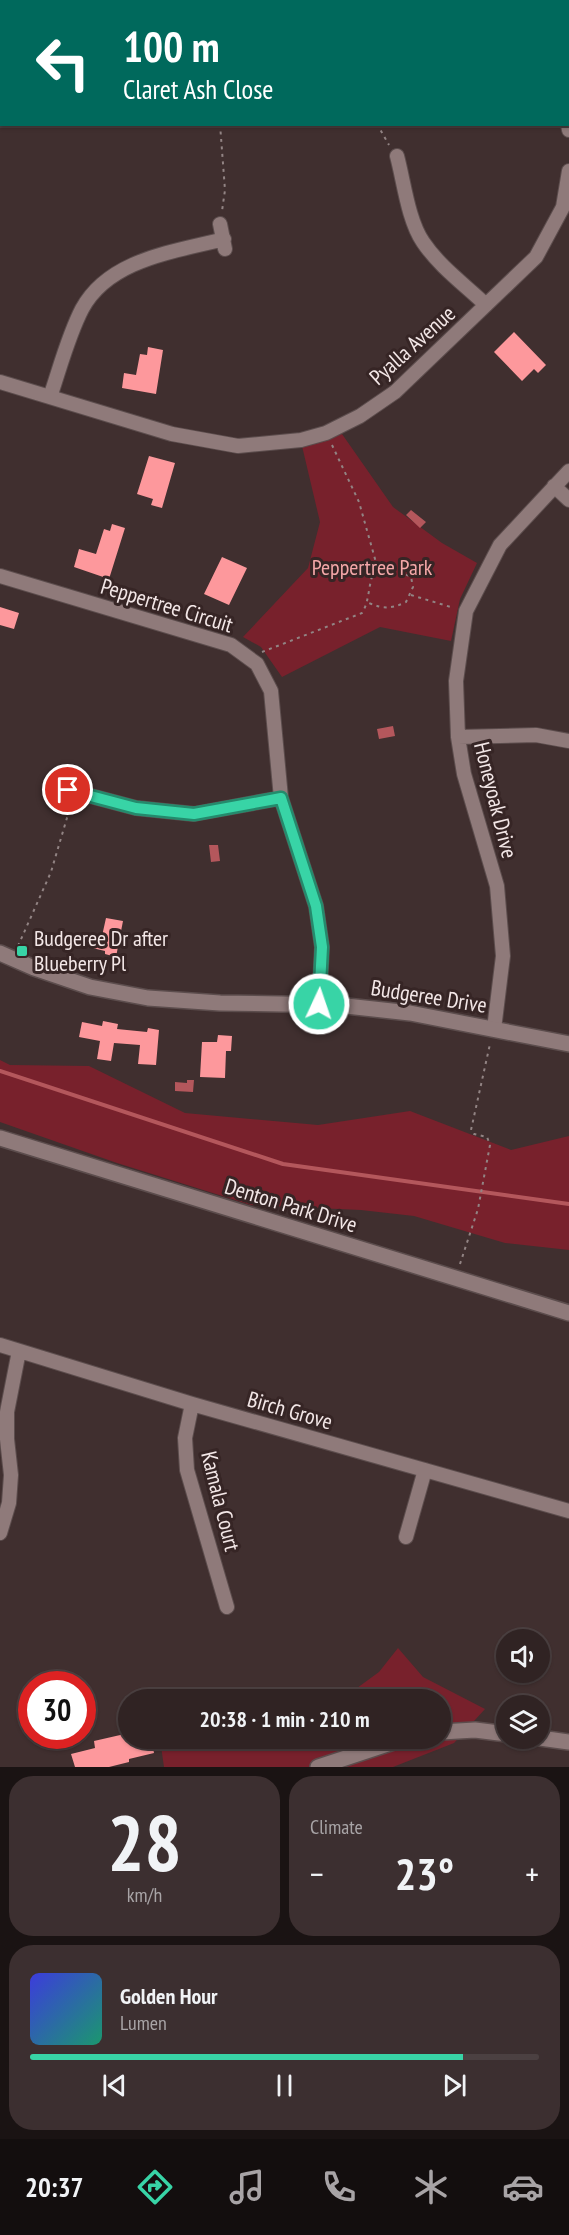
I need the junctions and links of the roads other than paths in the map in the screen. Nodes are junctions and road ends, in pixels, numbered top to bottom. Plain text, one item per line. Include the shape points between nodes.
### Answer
1 (398, 156) road end
2 (569, 171) edge
3 (220, 224) road end
4 (486, 304) junction
5 (0, 382) edge
6 (50, 397) junction
7 (569, 471) edge
8 (554, 486) junction
9 (569, 500) edge
10 (0, 576) edge
11 (459, 737) junction
12 (569, 741) edge
13 (68, 790) road end
14 (281, 798) junction
15 (6, 956) edge
16 (319, 1004) junction
17 (492, 1037) junction
18 (569, 1044) edge
19 (0, 1138) edge
20 (569, 1313) edge
21 (0, 1345) edge
22 (19, 1351) junction
23 (192, 1404) junction
24 (425, 1470) junction
25 (569, 1511) edge
26 (0, 1533) edge
27 (406, 1537) dead end
28 (227, 1607) dead end
29 (451, 1731) edge
30 (496, 1733) edge
31 (550, 1739) edge
32 (569, 1742) edge
33 (373, 1749) edge
34 (318, 1767) edge

1 - 4 street via 413,220 422,240
2 - 4 street, Pyalla Avenue via 563,207 537,257
3 - 6 street via 224,244 145,259 120,271 99,289 83,306
4 - 6 street, Pyalla Avenue via 395,392 360,416 302,440 238,446 172,434
5 - 6 street, Pyalla Avenue
7 - 8 street, Honeyoak Drive
8 - 9 street
8 - 11 street, Honeyoak Drive via 500,545 466,611 456,681
10 - 14 street, Peppertree Circuit via 231,645 257,664 271,691
11 - 12 street via 536,735
11 - 17 street, Honeyoak Drive via 464,774 497,886 503,956
13 - 14 street via 136,808 194,814
14 - 16 street, Peppertree Circuit via 316,906 322,947
15 - 16 street, Budgeree Drive via 90,987 148,998
16 - 17 street, Budgeree Drive via 410,1013
17 - 18 street, Budgeree Drive
19 - 20 street, Denton Park Drive
21 - 22 street, Birch Grove
22 - 23 street, Birch Grove
22 - 26 street via 8,1412 9,1503
23 - 24 street, Birch Grove
23 - 28 street, Kamala Court via 185,1438 187,1470
24 - 25 street, Birch Grove
24 - 27 street
29 - 30 street
31 - 32 street
33 - 34 street

